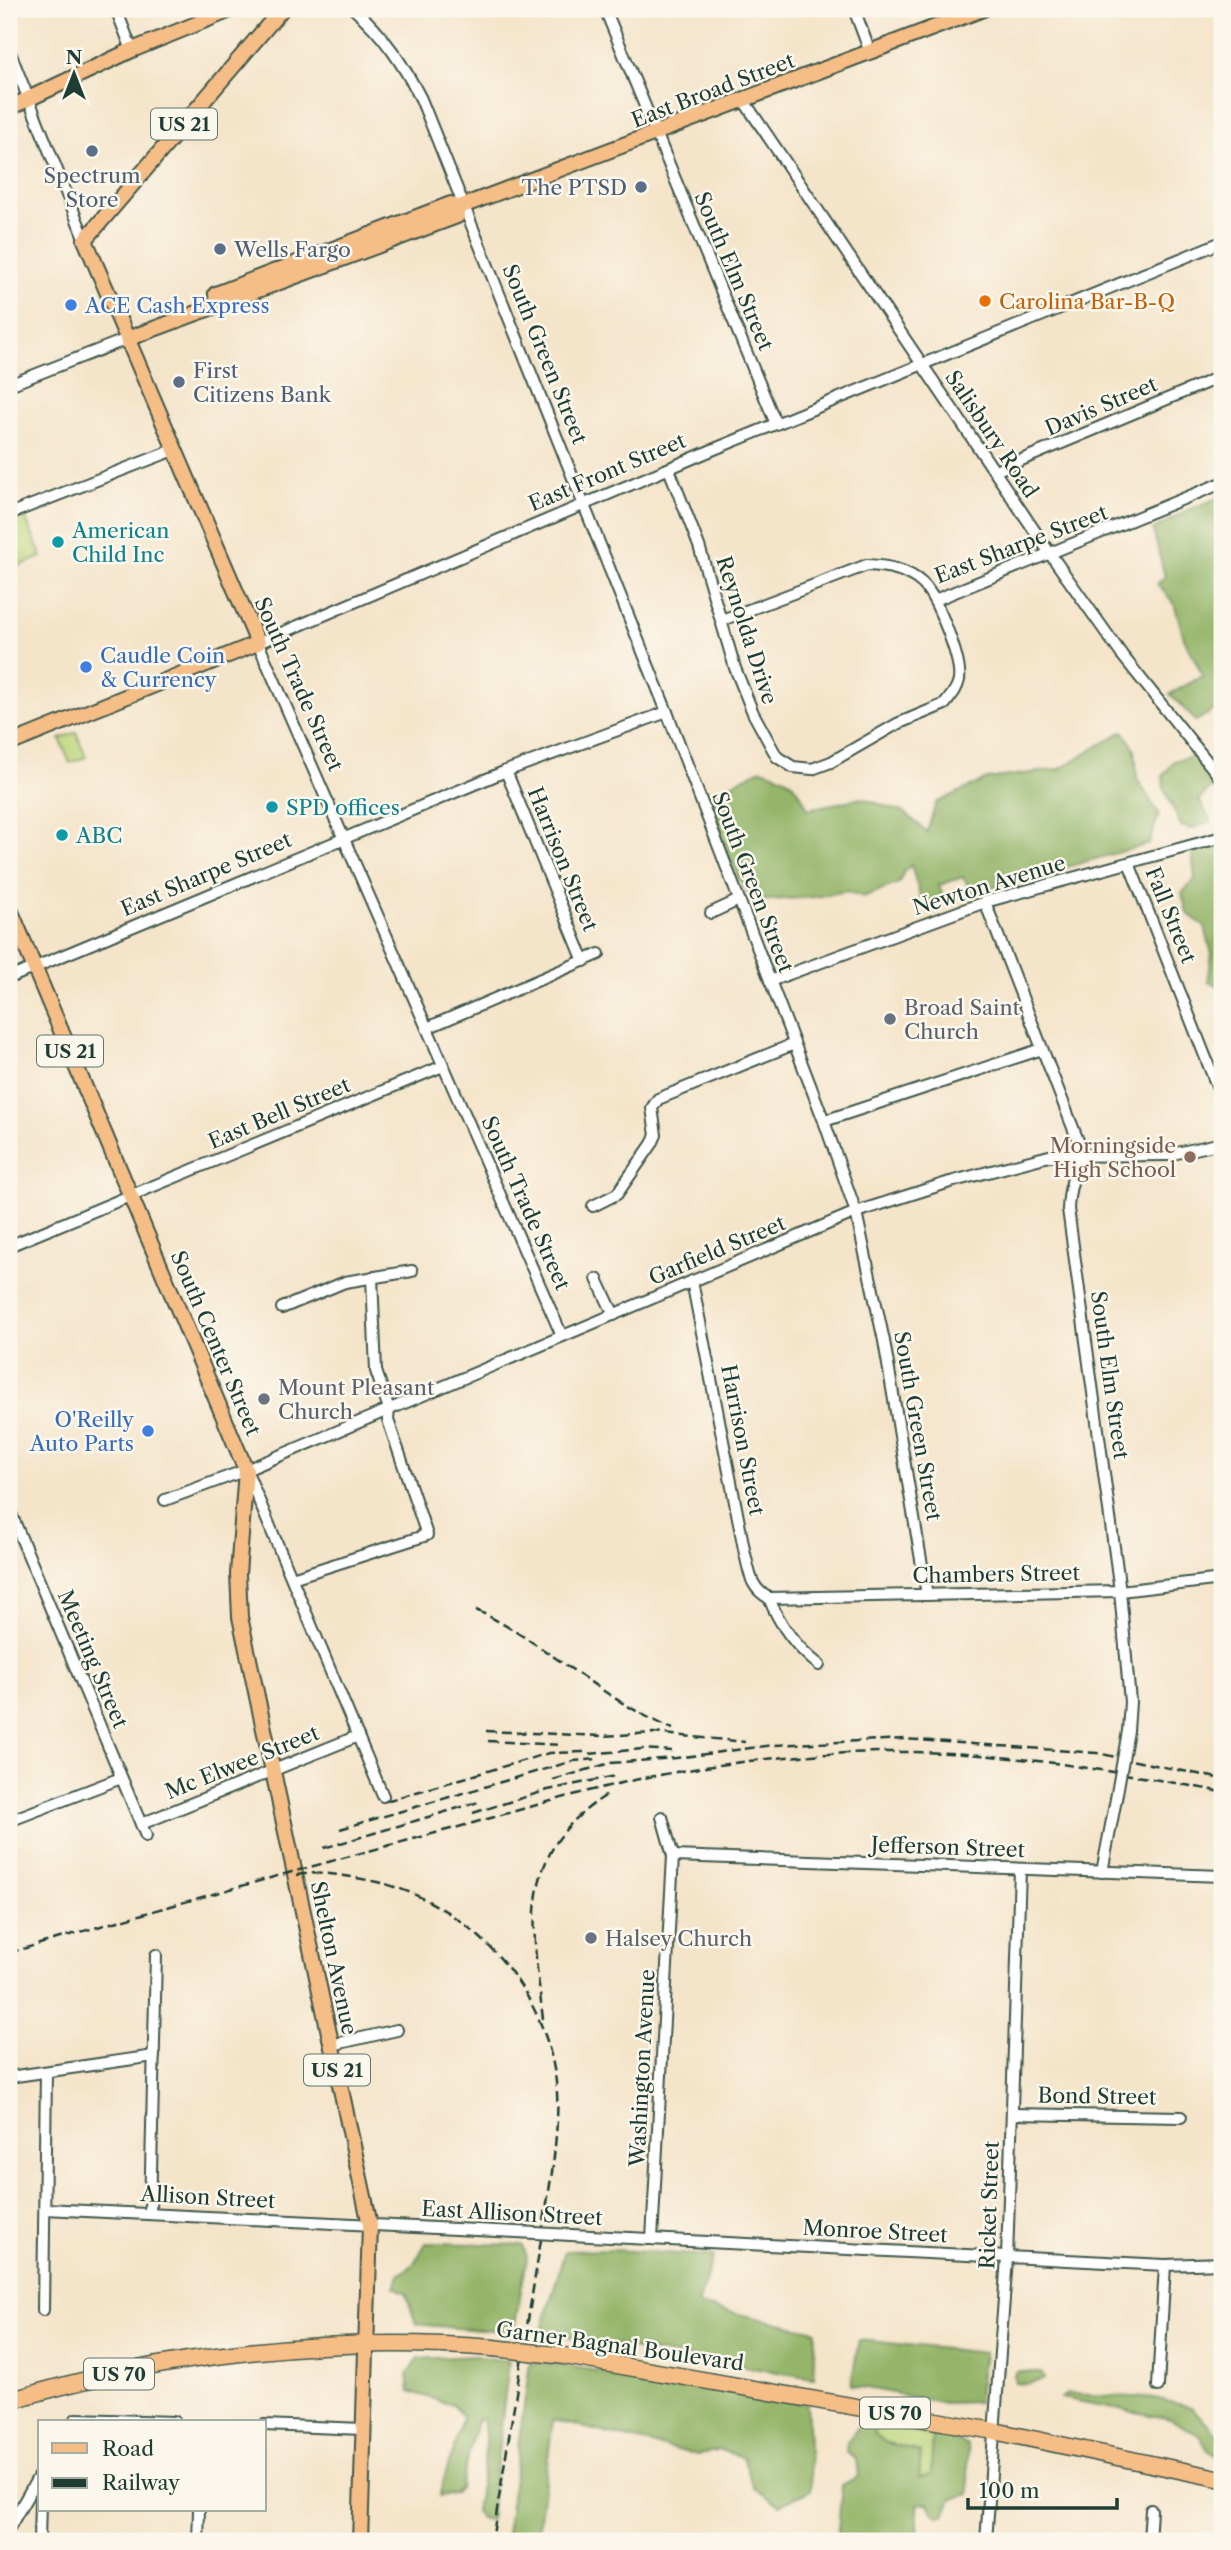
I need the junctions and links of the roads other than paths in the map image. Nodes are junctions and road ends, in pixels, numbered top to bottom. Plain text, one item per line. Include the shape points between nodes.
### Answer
1 (116, 9) edge
2 (233, 9) edge
3 (282, 9) edge
4 (354, 9) edge
5 (605, 9) edge
6 (854, 9) edge
7 (983, 9) edge
8 (132, 50) junction
9 (9, 51) edge
10 (870, 52) junction
11 (27, 100) junction
12 (744, 101) junction
13 (9, 107) edge
14 (655, 134) junction
15 (461, 207) junction
16 (85, 240) junction
17 (1222, 242) edge
18 (127, 339) junction
19 (921, 364) junction
20 (1222, 376) edge
21 (9, 385) edge
22 (776, 424) junction
23 (174, 450) junction
24 (669, 469) junction
25 (995, 471) junction
26 (1222, 484) edge
27 (585, 505) junction
28 (9, 514) edge
29 (1051, 555) junction
30 (935, 600) junction
31 (722, 620) junction
32 (258, 643) junction
33 (667, 712) junction
34 (9, 744) edge
35 (506, 771) junction
36 (1219, 775) edge
37 (1222, 836) edge
38 (343, 837) junction
39 (1129, 863) junction
40 (739, 900) junction
41 (985, 902) junction
42 (9, 907) edge
43 (711, 914) dead end
44 (599, 954) dead end
45 (584, 961) junction
46 (34, 967) junction
47 (9, 978) edge
48 (770, 981) junction
49 (427, 1028) junction
50 (794, 1044) junction
51 (1042, 1049) junction
52 (443, 1066) junction
53 (1222, 1099) edge
54 (824, 1121) junction
55 (1222, 1143) edge
56 (1084, 1156) junction
57 (131, 1195) junction
58 (593, 1206) dead end
59 (856, 1212) junction
60 (9, 1246) edge
61 (412, 1271) dead end
62 (372, 1277) junction
63 (597, 1279) dead end
64 (692, 1281) junction
65 (282, 1308) dead end
66 (614, 1315) junction
67 (562, 1336) junction
68 (389, 1409) junction
69 (246, 1470) junction
70 (165, 1500) dead end
71 (9, 1509) edge
72 (292, 1578) junction
73 (1222, 1579) edge
74 (1120, 1591) junction
75 (928, 1595) junction
76 (769, 1598) junction
77 (819, 1665) dead end
78 (358, 1736) junction
79 (272, 1771) junction
80 (121, 1778) junction
81 (383, 1796) dead end
82 (662, 1818) dead end
83 (9, 1821) edge
84 (141, 1824) junction
85 (146, 1836) dead end
86 (673, 1856) junction
87 (1020, 1869) junction
88 (1102, 1872) junction
89 (1222, 1876) edge
90 (156, 1955) dead end
91 (397, 2030) dead end
92 (331, 2045) junction
93 (154, 2056) junction
94 (46, 2072) junction
95 (9, 2077) edge
96 (1012, 2115) junction
97 (1181, 2117) dead end
98 (45, 2209) junction
99 (150, 2214) junction
100 (370, 2225) junction
101 (652, 2239) junction
102 (1007, 2258) junction
103 (1222, 2263) edge
104 (1165, 2265) junction
105 (43, 2310) dead end
106 (366, 2345) junction
107 (1158, 2386) dead end
108 (9, 2401) edge
109 (76, 2419) dead end
110 (109, 2420) edge
111 (266, 2425) edge
112 (363, 2429) junction
113 (994, 2431) junction
114 (38, 2477) edge
115 (1222, 2479) edge
116 (1151, 2510) dead end
117 (40, 2512) edge
118 (199, 2512) edge
119 (9, 2528) edge
120 (39, 2541) edge
121 (198, 2541) edge
122 (360, 2541) edge
123 (986, 2541) edge
124 (1149, 2541) edge

1 - 8 street
2 - 8 main road
3 - 16 main road, US 21
4 - 15 street, South Green Street via 376,28 401,61 421,99
5 - 14 street, South Elm Street
6 - 10 street
7 - 10 main road, East Broad Street
8 - 11 main road
9 - 11 street
10 - 12 main road, East Broad Street
11 - 13 main road
11 - 16 street
12 - 14 main road, East Broad Street
12 - 19 street, Salisbury Road
14 - 15 main road, East Broad Street
14 - 22 street, South Elm Street
15 - 18 main road, East Broad Street via 451,204 315,263 216,294 217,303
15 - 27 street, South Green Street
16 - 18 main road, South Trade Street
17 - 19 street, East Front Street
18 - 21 street, East Broad Street
18 - 23 main road, South Trade Street
19 - 22 street, East Front Street
19 - 25 street, Salisbury Road
20 - 25 street, Davis Street
22 - 24 street, East Front Street
23 - 28 street
23 - 32 main road, South Trade Street
24 - 27 street, East Front Street
24 - 31 street, Reynolda Drive
25 - 29 street, Salisbury Road
26 - 29 street, East Sharpe Street
27 - 32 street, East Front Street
27 - 33 street, South Green Street
29 - 30 street, East Sharpe Street
29 - 36 street, Salisbury Road via 1122,655
30 - 31 street, East Sharpe Street via 906,572 867,565
30 - 31 street, Reynolda Drive via 958,664 955,692 945,704 812,769 793,767 777,757 734,668
32 - 34 main road, East Front Street
32 - 38 street, South Trade Street
33 - 35 street, East Sharpe Street
33 - 40 street, South Green Street
35 - 38 street, East Sharpe Street
35 - 45 street, Harrison Street
37 - 39 street, Newton Avenue
38 - 46 street, East Sharpe Street
38 - 49 street, South Trade Street
39 - 41 street, Newton Avenue
39 - 53 street, Fall Street
40 - 43 street
40 - 48 street, South Green Street
41 - 48 street, Newton Avenue
41 - 51 street
42 - 46 main road, South Center Street / US 21
44 - 45 street
45 - 49 street
46 - 47 street, East Sharpe Street
46 - 57 main road, South Center Street / US 21
48 - 50 street, South Green Street
49 - 52 street, South Trade Street
50 - 54 street, South Green Street
50 - 58 street via 659,1099 652,1108 656,1135 652,1144 617,1194
51 - 54 street
51 - 56 street
52 - 57 street, East Bell Street
52 - 67 street, South Trade Street
54 - 59 street, South Green Street
55 - 56 street, Garfield Street via 1168,1155
56 - 59 street, Garfield Street via 1049,1156
56 - 74 street, South Elm Street via 1074,1172 1068,1209
57 - 60 street, East Bell Street
57 - 69 main road, South Center Street / US 21
59 - 64 street, Garfield Street
59 - 75 street, South Green Street via 884,1341
61 - 62 street
62 - 65 street via 345,1282
62 - 68 street via 376,1371
63 - 66 street
64 - 66 street, Garfield Street
64 - 76 street, Harrison Street via 751,1580
66 - 67 street, Garfield Street
67 - 68 street, Garfield Street
68 - 69 street, Garfield Street
68 - 72 street via 388,1420 427,1535
69 - 70 street, Garfield Street
69 - 72 street, South Center Street
69 - 79 main road, Shelton Avenue / US 21 via 238,1574 240,1617
71 - 80 street, Meeting Street
72 - 78 street, South Center Street
73 - 74 street, Chambers Street
74 - 75 street, Chambers Street
74 - 88 street, South Elm Street, bridge via 1130,1702
75 - 76 street, Chambers Street
76 - 77 street, Harrison Street via 787,1633
78 - 79 street, Mc Elwee Street
78 - 81 street, South Center Street
79 - 84 street, Mc Elwee Street
79 - 92 main road, Shelton Avenue / US 21
80 - 83 street
80 - 84 street, Meeting Street
82 - 86 street, Washington Avenue
84 - 85 street, Meeting Street
86 - 87 street, Jefferson Street
86 - 101 street, Washington Avenue
87 - 88 street, Jefferson Street
87 - 96 street, Ricket Street
88 - 89 street, Jefferson Street
90 - 93 street
91 - 92 street
92 - 100 main road, Shelton Avenue / US 21
93 - 94 street
93 - 99 street
94 - 95 street
94 - 98 street
96 - 97 street, Bond Street
96 - 102 street, Ricket Street
98 - 99 street, Allison Street
98 - 105 street
99 - 100 street, Allison Street
100 - 101 street, East Allison Street, bridge
100 - 106 main road, Shelton Avenue / US 21
101 - 102 street, Monroe Street
102 - 104 street, Monroe Street
102 - 113 street, Ricket Street
103 - 104 street, Monroe Street
104 - 107 street
106 - 108 highway, Garner Bagnal Boulevard / US 70 via 173,2363
106 - 112 main road, Shelton Avenue / US 21
106 - 113 highway, Garner Bagnal Boulevard / US 70, bridge via 493,2348 565,2356
109 - 110 street
111 - 112 street
112 - 122 main road, Shelton Avenue / US 21
113 - 115 highway, Garner Bagnal Boulevard / US 70
113 - 123 street, Ricket Street
114 - 119 street
116 - 124 street
117 - 120 street
118 - 121 street

